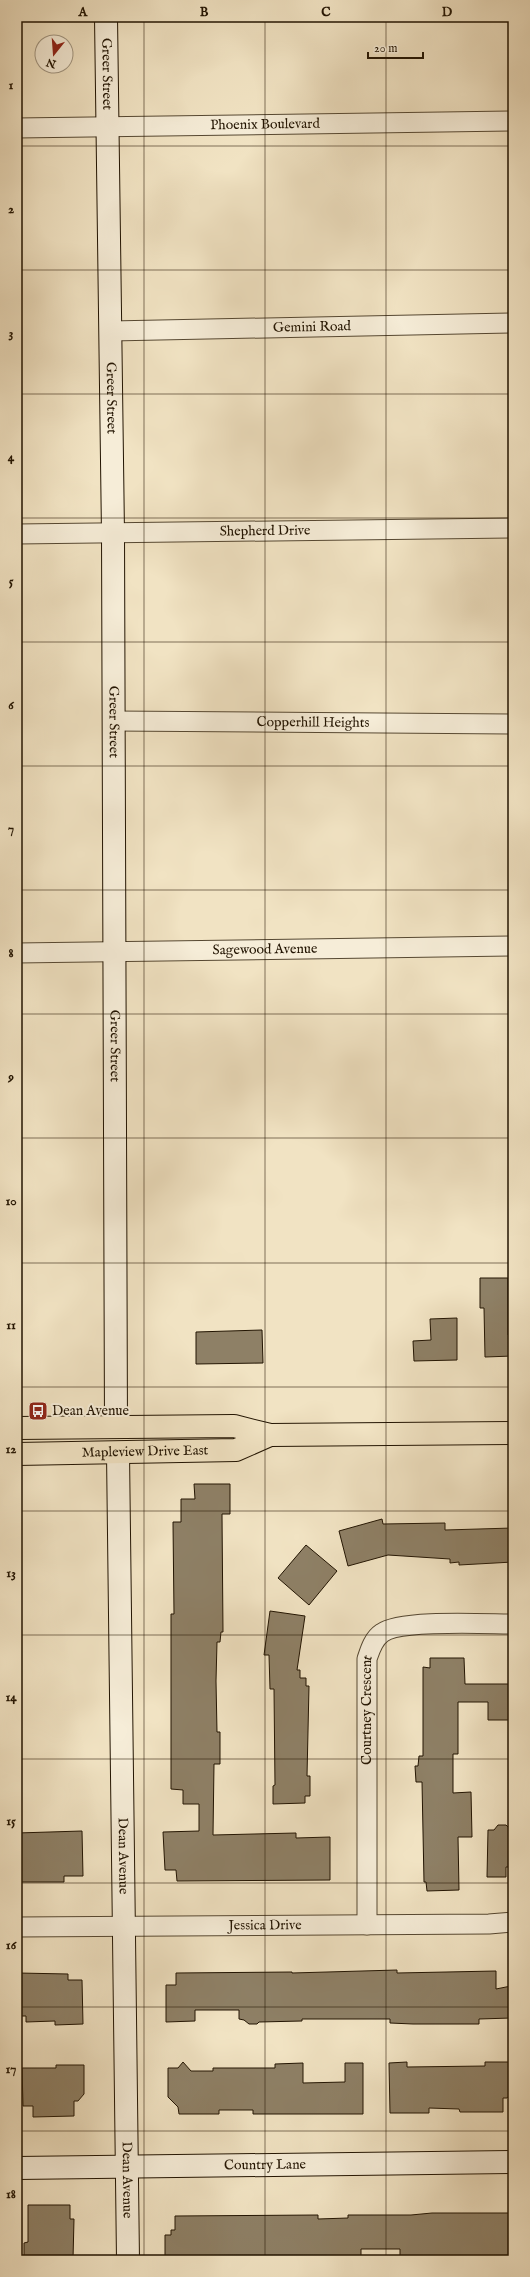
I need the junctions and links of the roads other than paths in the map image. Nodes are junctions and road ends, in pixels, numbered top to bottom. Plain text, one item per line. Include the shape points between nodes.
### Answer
1 (106, 17) edge
2 (513, 121) edge
3 (106, 127) junction
4 (17, 128) edge
5 (513, 323) edge
6 (111, 331) junction
7 (513, 528) edge
8 (17, 534) edge
9 (113, 534) junction
10 (113, 722) junction
11 (513, 724) edge
12 (513, 946) edge
13 (115, 951) junction
14 (17, 953) edge
15 (116, 1427) junction
16 (17, 1428) edge
17 (513, 1433) edge
18 (270, 1435) junction
19 (118, 1453) junction
20 (17, 1454) edge
21 (513, 1624) edge
22 (513, 1922) edge
23 (367, 1925) junction
24 (123, 1927) junction
25 (17, 1928) edge
26 (513, 2162) edge
27 (126, 2167) junction
28 (17, 2168) edge
29 (128, 2260) edge

1 - 3 street, Greer Street
2 - 3 street, Phoenix Boulevard
3 - 4 street, Phoenix Boulevard
3 - 6 street, Greer Street
5 - 6 street, Gemini Road
6 - 9 street, Greer Street
7 - 9 street, Shepherd Drive
8 - 9 street, Shepherd Drive
9 - 10 street, Greer Street
10 - 11 street, Copperhill Heights
10 - 13 street, Greer Street
12 - 13 street, Sagewood Avenue
13 - 14 street, Sagewood Avenue
13 - 15 street, Greer Street
15 - 16 main road, Mapleview Drive East
15 - 18 main road, Mapleview Drive East via 234,1426
17 - 18 main road, Mapleview Drive East
18 - 19 main road, Mapleview Drive East via 236,1450
19 - 20 main road, Mapleview Drive East
19 - 24 street, Dean Avenue
21 - 23 street, Courtney Crescent via 409,1625 382,1633 372,1644 366,1659
22 - 23 street, Jessica Drive
23 - 24 street, Jessica Drive
24 - 25 street, Jessica Drive
24 - 27 street, Dean Avenue
26 - 27 street, Country Lane
27 - 28 street, Country Lane
27 - 29 street, Dean Avenue

